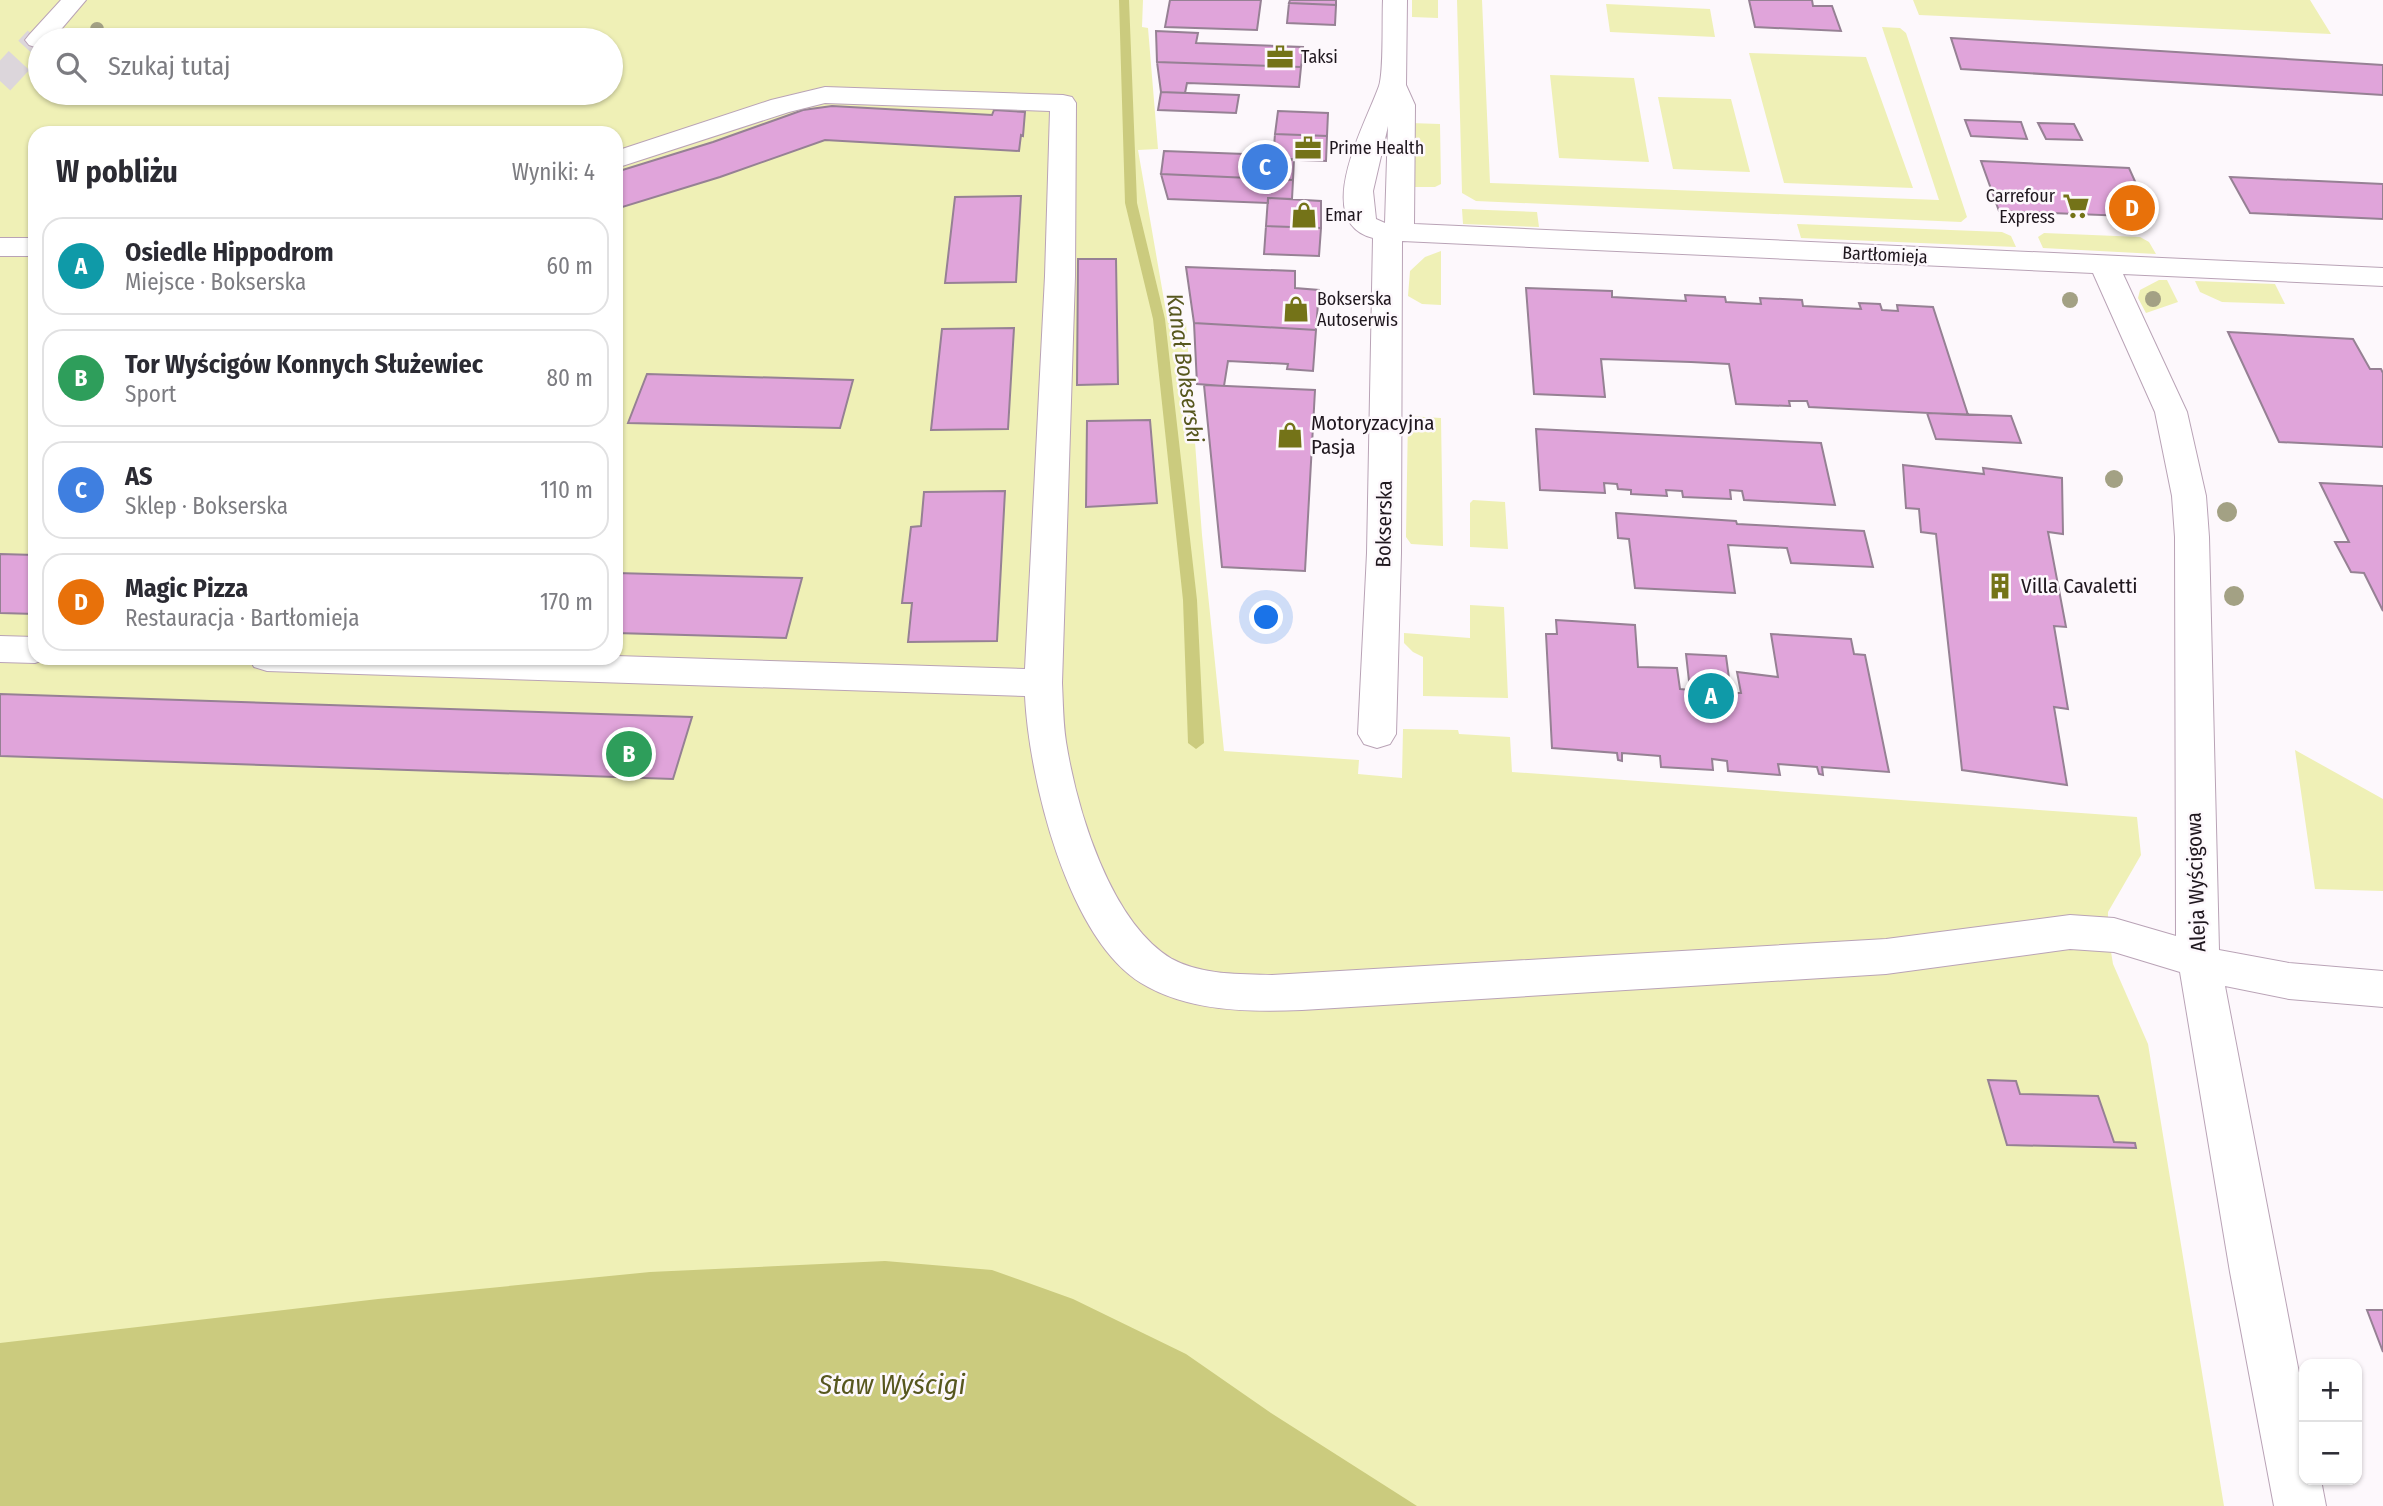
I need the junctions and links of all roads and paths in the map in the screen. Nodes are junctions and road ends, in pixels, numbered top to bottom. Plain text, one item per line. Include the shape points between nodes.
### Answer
1 (74, 0) edge
2 (1395, 0) edge
3 (49, 28) edge
4 (1393, 85) junction
5 (623, 158) edge
6 (1394, 232) junction
7 (0, 247) edge
8 (28, 247) edge
9 (2104, 265) junction
10 (2383, 277) edge
11 (0, 649) edge
12 (28, 650) edge
13 (484, 665) edge
14 (1043, 683) junction
15 (1377, 734) dead end
16 (2199, 962) junction
17 (2383, 989) edge
18 (2300, 1506) edge

1 - 3 street
2 - 4 street, Bokserska
4 - 6 street, Bokserska via 1402,105
4 - 6 street, Bokserska via 1375,120 1360,191 1361,219 1373,229
5 - 14 street via 825,95 1063,103
6 - 9 street, Bartłomieja
6 - 15 street, Bokserska
7 - 8 street
9 - 10 street, Bartłomieja
9 - 16 street, Aleja Wyścigowa via 2171,412 2189,496
11 - 12 street
13 - 14 street
14 - 16 street via 1048,750 1079,859 1105,915 1130,951 1153,971 1180,982 1243,993 1779,965 1952,949 2067,932 2122,935
16 - 17 street via 2312,986
16 - 18 street, Aleja Wyścigowa

